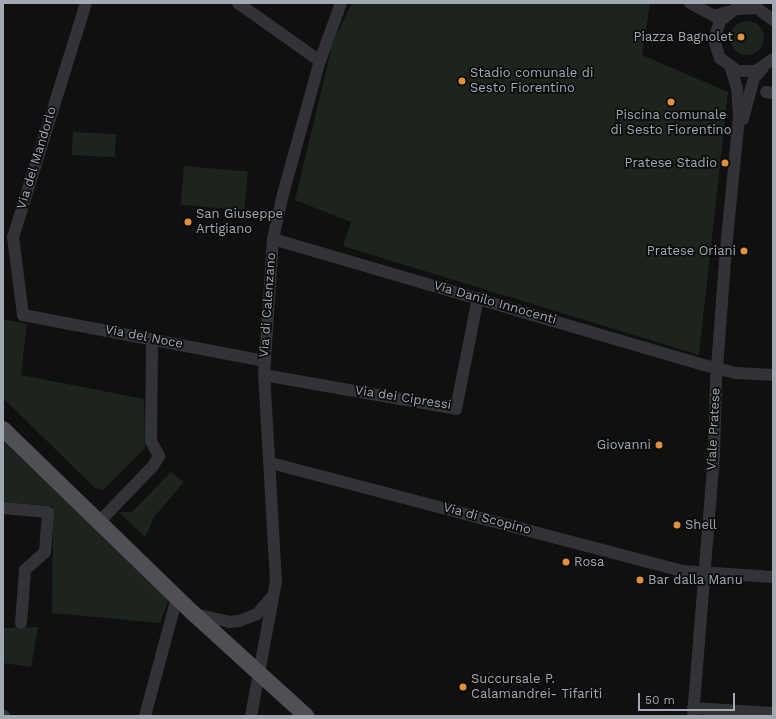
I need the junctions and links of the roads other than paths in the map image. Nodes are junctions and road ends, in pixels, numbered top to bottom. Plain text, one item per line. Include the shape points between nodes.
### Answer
1 (86, 3) edge
2 (238, 3) edge
3 (341, 3) edge
4 (690, 3) edge
5 (764, 3) edge
6 (737, 7) edge
7 (773, 19) edge
8 (320, 61) junction
9 (769, 66) edge
10 (730, 68) junction
11 (736, 143) junction
12 (273, 239) junction
13 (478, 298) junction
14 (23, 315) joint
15 (152, 339) junction
16 (265, 361) junction
17 (718, 369) junction
18 (264, 375) junction
19 (773, 375) edge
20 (3, 429) edge
21 (271, 463) junction
22 (3, 508) edge
23 (99, 522) junction
24 (703, 573) junction
25 (773, 577) edge
26 (275, 592) junction
27 (176, 597) junction
28 (193, 613) junction
29 (21, 623) dead end
30 (260, 676) junction
31 (693, 712) edge
32 (773, 714) edge
33 (145, 716) edge
34 (251, 716) edge
35 (306, 716) edge

1 - 14 street, Via del Mandorlo via 13,237
2 - 8 street
3 - 8 street, Via di Calenzano
4 - 6 street via 714,16
5 - 7 street
6 - 7 street via 757,8
6 - 10 street via 718,23 714,40 718,54
8 - 12 street, Via di Calenzano
9 - 10 street via 750,72
9 - 11 street, Viale Pratese via 754,78
10 - 11 street, Viale Pratese via 738,97
11 - 17 street, Viale Pratese
12 - 13 street, Via Danilo Innocenti
12 - 16 street, Via di Calenzano
13 - 17 street, Via Danilo Innocenti
13 - 18 street, Via dei Cipressi via 456,409
14 - 15 street, Via del Noce
15 - 16 street, Via del Noce
15 - 23 street via 151,441 159,456 153,466
16 - 18 street, Via di Calenzano
17 - 19 street, Via Danilo Innocenti
17 - 24 street, Viale Pratese via 714,456
18 - 21 street, Via di Calenzano
20 - 23 main road
21 - 24 street, Via di Scopino via 683,571
21 - 26 street, Via di Calenzano
22 - 29 street via 48,512 45,552 25,570
23 - 27 main road
24 - 25 street, Via di Scopino
24 - 31 street, Viale Pratese
26 - 28 street via 262,610 244,620 229,622
26 - 30 street, Via di Calenzano
27 - 28 main road
27 - 33 street
28 - 30 main road
30 - 34 street, Via di Calenzano
30 - 35 main road
31 - 32 street

